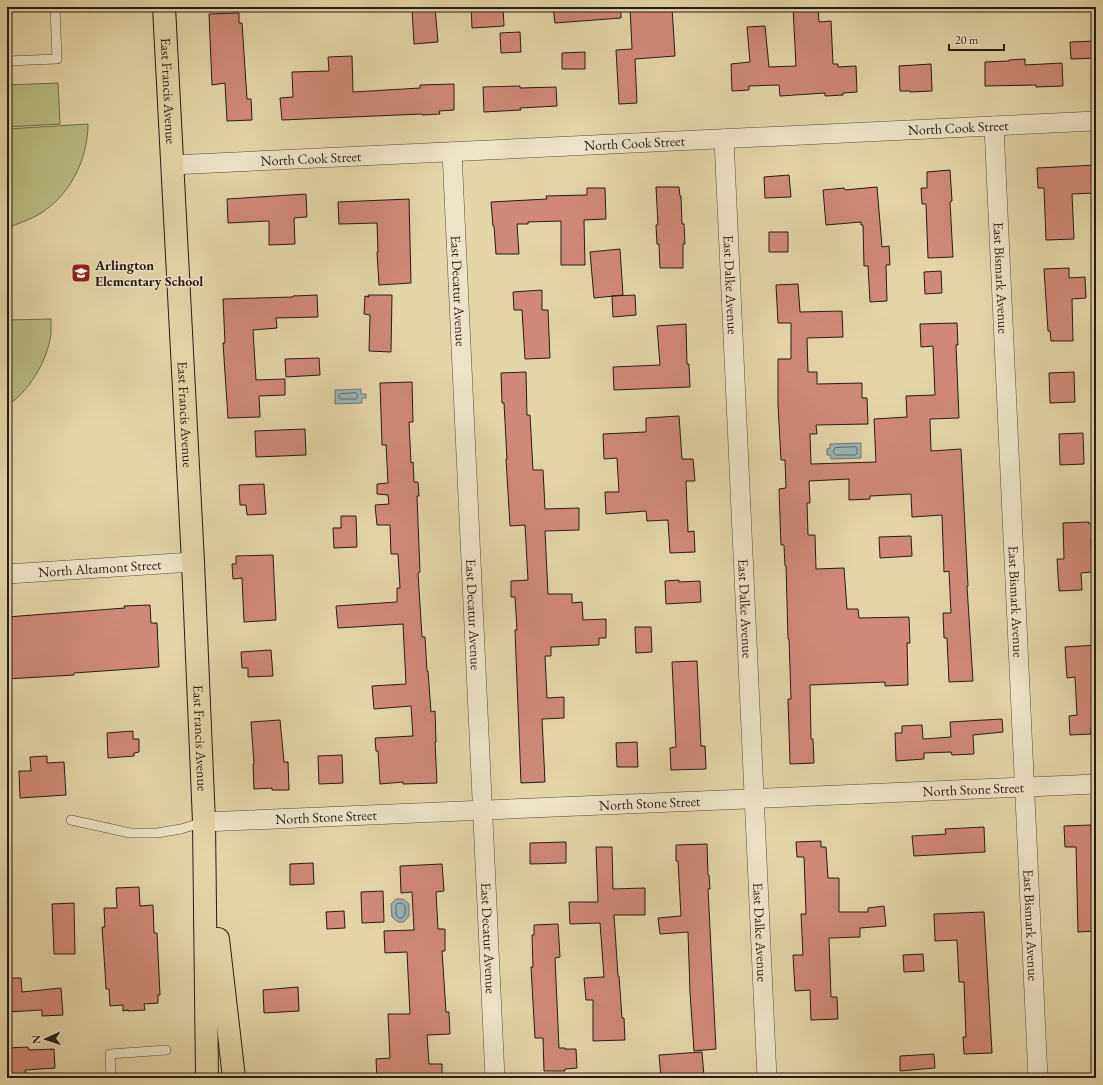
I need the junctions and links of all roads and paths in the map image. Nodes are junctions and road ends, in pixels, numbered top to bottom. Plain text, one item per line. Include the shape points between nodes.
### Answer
1 (54, 7) edge
2 (164, 7) edge
3 (7, 62) edge
4 (1096, 121) edge
5 (994, 126) junction
6 (724, 138) junction
7 (452, 152) junction
8 (172, 165) junction
9 (194, 562) junction
10 (7, 574) edge
11 (1096, 784) edge
12 (1025, 788) junction
13 (754, 799) junction
14 (482, 810) junction
15 (71, 820) dead end
16 (204, 822) junction
17 (166, 1050) dead end
18 (111, 1078) edge
19 (207, 1078) edge
20 (234, 1078) edge
21 (495, 1078) edge
22 (767, 1078) edge
23 (1038, 1078) edge

1 - 3 lane via 57,59
2 - 8 main road, East Francis Avenue
4 - 5 street, North Cook Street
5 - 6 street, North Cook Street
5 - 12 street, East Bismark Avenue
6 - 7 street, North Cook Street
6 - 13 street, East Dalke Avenue
7 - 8 street, North Cook Street
7 - 14 street, East Decatur Avenue
8 - 9 main road, East Francis Avenue
9 - 10 street, North Altamont Street
9 - 16 main road, East Francis Avenue
11 - 12 street, North Stone Street
12 - 13 street, North Stone Street
12 - 23 street, East Bismark Avenue
13 - 14 street, North Stone Street
13 - 22 street, East Dalke Avenue
14 - 16 street, North Stone Street
14 - 21 street, East Decatur Avenue
15 - 16 lane via 130,833 156,833
16 - 19 main road, East Francis Avenue
16 - 20 main road, East Francis Avenue
17 - 18 lane via 110,1054

